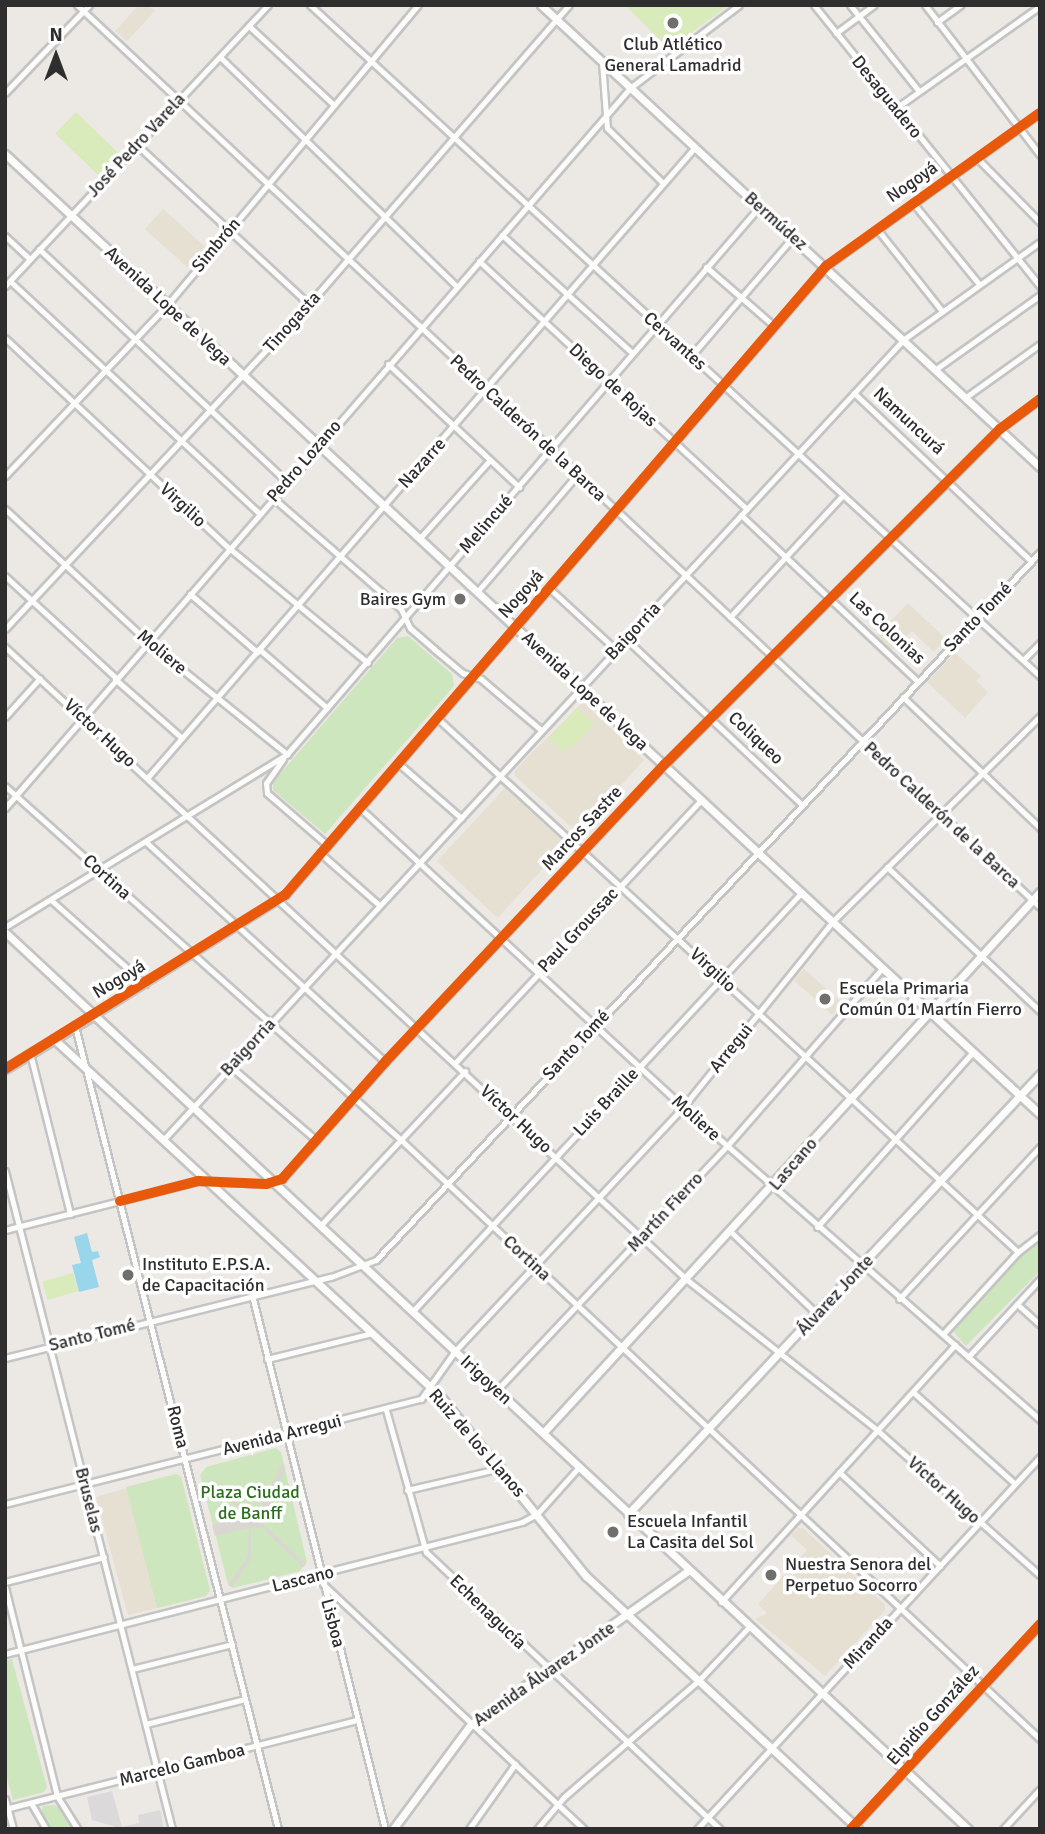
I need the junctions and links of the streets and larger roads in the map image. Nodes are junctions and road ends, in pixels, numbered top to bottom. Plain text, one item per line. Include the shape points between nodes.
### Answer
1 (77, 5) edge
2 (89, 5) edge
3 (268, 5) edge
4 (310, 5) edge
5 (418, 5) edge
6 (541, 5) edge
7 (569, 5) edge
8 (739, 5) edge
9 (814, 5) edge
10 (850, 5) edge
11 (874, 5) edge
12 (925, 5) edge
13 (960, 5) edge
14 (1040, 6) edge
15 (84, 11) junction
16 (859, 17) junction
17 (554, 18) junction
18 (937, 22) junction
19 (250, 26) junction
20 (836, 33) junction
21 (220, 57) junction
22 (964, 59) junction
23 (372, 62) junction
24 (602, 62) junction
25 (630, 88) junction
26 (919, 91) junction
27 (5, 93) edge
28 (178, 101) junction
29 (334, 105) junction
30 (896, 108) junction
31 (1040, 113) edge
32 (606, 117) junction
33 (1017, 129) junction
34 (451, 137) junction
35 (304, 140) junction
36 (137, 145) junction
37 (695, 147) junction
38 (5, 154) edge
39 (1040, 155) edge
40 (977, 158) junction
41 (951, 176) junction
42 (663, 183) junction
43 (268, 185) junction
44 (913, 203) junction
45 (528, 205) junction
46 (760, 206) junction
47 (70, 216) junction
48 (383, 216) junction
49 (1040, 222) edge
50 (877, 229) junction
51 (227, 232) junction
52 (502, 235) junction
53 (5, 236) edge
54 (793, 236) junction
55 (1040, 242) edge
56 (39, 249) junction
57 (348, 258) junction
58 (1017, 258) junction
59 (30, 259) junction
60 (479, 261) junction
61 (593, 265) junction
62 (826, 266) junction
63 (706, 267) junction
64 (8, 283) edge
65 (979, 284) junction
66 (456, 286) junction
67 (1040, 286) edge
68 (566, 293) junction
69 (1040, 295) edge
70 (740, 298) junction
71 (309, 304) junction
72 (167, 305) junction
73 (942, 311) junction
74 (544, 320) junction
75 (656, 325) junction
76 (774, 326) junction
77 (421, 328) junction
78 (5, 338) edge
79 (904, 339) junction
80 (135, 340) junction
81 (1040, 344) edge
82 (632, 353) junction
83 (691, 356) junction
84 (388, 364) junction
85 (936, 369) junction
86 (105, 371) junction
87 (244, 376) junction
88 (608, 381) junction
89 (723, 386) junction
90 (486, 388) junction
91 (854, 393) junction
92 (966, 397) junction
93 (1040, 399) edge
94 (74, 403) junction
95 (212, 411) junction
96 (454, 427) junction
97 (1000, 429) junction
98 (676, 442) junction
99 (182, 443) junction
100 (318, 445) junction
101 (550, 450) junction
102 (798, 454) junction
103 (490, 460) junction
104 (1040, 467) edge
105 (151, 475) junction
106 (577, 475) junction
107 (5, 477) edge
108 (286, 481) junction
109 (947, 481) junction
110 (519, 487) junction
111 (844, 495) junction
112 (272, 497) junction
113 (383, 506) junction
114 (5, 509) edge
115 (747, 509) junction
116 (616, 511) junction
117 (259, 513) junction
118 (741, 515) junction
119 (890, 538) junction
120 (419, 539) junction
121 (229, 548) junction
122 (1040, 552) edge
123 (339, 556) junction
124 (786, 557) junction
125 (1031, 561) junction
126 (66, 565) junction
127 (449, 566) junction
128 (685, 575) junction
129 (5, 576) edge
130 (550, 589) junction
131 (477, 592) junction
132 (190, 594) junction
133 (830, 598) junction
134 (32, 601) junction
135 (297, 605) junction
136 (730, 617) junction
137 (406, 618) junction
138 (978, 618) junction
139 (515, 627) junction
140 (5, 629) edge
141 (626, 639) junction
142 (148, 642) junction
143 (1040, 643) edge
144 (5, 647) edge
145 (258, 650) junction
146 (616, 650) junction
147 (771, 656) junction
148 (1023, 660) junction
149 (368, 663) junction
150 (1040, 676) edge
151 (472, 677) junction
152 (40, 678) junction
153 (116, 679) junction
154 (917, 681) junction
155 (582, 688) junction
156 (218, 697) junction
157 (902, 697) junction
158 (327, 708) junction
159 (5, 716) edge
160 (1040, 716) edge
161 (82, 717) junction
162 (437, 718) junction
163 (710, 719) junction
164 (541, 730) junction
165 (182, 738) junction
166 (862, 740) junction
167 (287, 754) junction
168 (398, 763) junction
169 (665, 764) junction
170 (502, 773) junction
171 (982, 773) junction
172 (148, 778) junction
173 (5, 786) edge
174 (16, 796) junction
175 (702, 799) junction
176 (801, 804) junction
177 (5, 808) edge
178 (360, 808) junction
179 (939, 814) junction
180 (189, 816) junction
181 (461, 818) junction
182 (1040, 828) edge
183 (146, 842) junction
184 (327, 845) junction
185 (757, 850) junction
186 (585, 852) junction
187 (320, 853) junction
188 (420, 861) junction
189 (887, 867) junction
190 (100, 870) junction
191 (621, 885) junction
192 (802, 892) junction
193 (1040, 892) edge
194 (280, 899) junction
195 (51, 900) junction
196 (1032, 900) junction
197 (379, 905) junction
198 (1040, 907) edge
199 (833, 920) junction
200 (239, 926) junction
201 (5, 929) edge
202 (677, 937) junction
203 (503, 938) junction
204 (337, 951) junction
205 (194, 953) junction
206 (980, 955) junction
207 (883, 967) junction
208 (540, 972) junction
209 (721, 978) junction
210 (145, 984) junction
211 (304, 986) junction
212 (928, 1010) junction
213 (1040, 1011) edge
214 (759, 1013) junction
215 (94, 1015) junction
216 (271, 1022) junction
217 (596, 1024) junction
218 (75, 1026) junction
219 (418, 1027) junction
220 (54, 1039) junction
221 (973, 1052) junction
222 (30, 1054) junction
223 (806, 1056) junction
224 (385, 1062) junction
225 (456, 1062) junction
226 (640, 1065) junction
227 (85, 1066) junction
228 (230, 1066) junction
229 (5, 1069) edge
230 (465, 1071) junction
231 (1040, 1074) edge
232 (1019, 1095) junction
233 (354, 1097) junction
234 (851, 1097) junction
235 (193, 1107) junction
236 (684, 1107) junction
237 (511, 1114) junction
238 (1040, 1114) edge
239 (164, 1139) junction
240 (896, 1139) junction
241 (316, 1140) junction
242 (401, 1140) junction
243 (727, 1146) junction
244 (1040, 1146) edge
245 (557, 1157) junction
246 (5, 1171) edge
247 (939, 1180) junction
248 (209, 1181) junction
249 (275, 1183) junction
250 (446, 1183) junction
251 (773, 1186) junction
252 (600, 1197) junction
253 (120, 1201) junction
254 (70, 1214) junction
255 (976, 1216) junction
256 (321, 1225) junction
257 (19, 1227) junction
258 (493, 1227) junction
259 (817, 1227) junction
260 (5, 1230) edge
261 (731, 1232) junction
262 (1039, 1235) edge
263 (642, 1237) junction
264 (1018, 1252) junction
265 (535, 1266) junction
266 (862, 1266) junction
267 (364, 1267) junction
268 (687, 1279) junction
269 (1040, 1279) edge
270 (316, 1280) junction
271 (252, 1295) junction
272 (899, 1299) junction
273 (1017, 1304) junction
274 (577, 1306) junction
275 (412, 1312) junction
276 (817, 1314) junction
277 (151, 1320) junction
278 (1040, 1325) edge
279 (372, 1333) junction
280 (943, 1334) junction
281 (954, 1345) junction
282 (50, 1346) junction
283 (623, 1348) junction
284 (455, 1351) junction
285 (779, 1355) junction
286 (968, 1357) junction
287 (5, 1358) edge
288 (267, 1359) junction
289 (429, 1385) junction
290 (497, 1390) junction
291 (913, 1392) junction
292 (386, 1410) junction
293 (1040, 1420) edge
294 (877, 1430) junction
295 (707, 1431) junction
296 (542, 1433) junction
297 (285, 1434) junction
298 (1040, 1457) edge
299 (186, 1459) junction
300 (579, 1467) junction
301 (501, 1468) junction
302 (839, 1472) junction
303 (85, 1485) junction
304 (1015, 1485) junction
305 (407, 1490) junction
306 (5, 1504) edge
307 (537, 1514) junction
308 (628, 1514) junction
309 (800, 1514) junction
310 (980, 1522) junction
311 (422, 1547) junction
312 (104, 1558) junction
313 (940, 1566) junction
314 (688, 1571) junction
315 (321, 1574) junction
316 (1040, 1575) edge
317 (5, 1582) edge
318 (323, 1584) junction
319 (5, 1587) edge
320 (221, 1600) junction
321 (720, 1602) junction
322 (900, 1608) junction
323 (627, 1616) junction
324 (1040, 1624) edge
325 (121, 1625) junction
326 (749, 1627) junction
327 (232, 1644) junction
328 (20, 1650) junction
329 (5, 1654) edge
330 (132, 1669) junction
331 (548, 1669) junction
332 (699, 1680) junction
333 (981, 1686) junction
334 (822, 1693) junction
335 (245, 1699) junction
336 (358, 1720) junction
337 (146, 1724) junction
338 (471, 1724) junction
339 (1040, 1739) edge
340 (628, 1741) junction
341 (257, 1745) junction
342 (771, 1748) junction
343 (516, 1764) junction
344 (158, 1771) junction
345 (906, 1771) junction
346 (1040, 1789) edge
347 (57, 1796) junction
348 (5, 1799) edge
349 (32, 1803) junction
350 (557, 1804) junction
351 (7, 1809) edge
352 (708, 1817) junction
353 (855, 1828) edge
354 (13, 1829) edge
355 (46, 1829) edge
356 (78, 1829) edge
357 (172, 1829) edge
358 (278, 1829) edge
359 (385, 1829) edge
360 (393, 1829) edge
361 (469, 1829) edge
362 (537, 1829) edge
363 (584, 1829) edge
364 (697, 1829) edge
365 (720, 1829) edge
366 (968, 1829) edge
367 (1003, 1829) edge

1 - 15 street, Pedro Calderón de la Barca
2 - 15 street
3 - 19 street, José Pedro Varela
4 - 23 street, Cervantes
5 - 23 street, Simbrón
6 - 17 street, Bermúdez
7 - 17 street, Tinogasta
8 - 25 street, Pedro Lozano
9 - 20 street, Desaguadero
10 - 16 street
11 - 16 street
12 - 18 street
13 - 18 street
14 - 22 street
15 - 27 street
15 - 28 street, Pedro Calderón de la Barca
16 - 20 street
16 - 26 street
17 - 24 street, Bermúdez
17 - 34 street, Tinogasta
18 - 22 street
19 - 21 street, José Pedro Varela
19 - 29 street
20 - 30 street, Desaguadero
21 - 28 street, José Pedro Varela
21 - 35 street
22 - 26 street
22 - 33 street
23 - 29 street, Simbrón
23 - 34 street, Cervantes
24 - 25 street, Bermúdez
24 - 32 street
25 - 32 street, Pedro Lozano
25 - 37 street, Bermúdez
26 - 30 street
28 - 36 street, José Pedro Varela
28 - 43 street, Pedro Calderón de la Barca
29 - 35 street, Simbrón
30 - 41 street, Desaguadero
31 - 33 street, Nogoyá
32 - 42 street via 607,128
32 - 45 street, Pedro Lozano
33 - 39 street
33 - 40 street, Nogoyá
34 - 45 street, Cervantes
34 - 48 street, Tinogasta
35 - 43 street, Simbrón
35 - 48 street
36 - 47 street, José Pedro Varela
36 - 51 street
37 - 42 street, Nazarre
37 - 46 street, Bermúdez
38 - 47 street, Avenida Lope de Vega
40 - 41 street, Nogoyá
40 - 49 street
41 - 44 street, Nogoyá
41 - 58 street, Desaguadero
42 - 61 street, Nazarre
43 - 51 street, Simbrón
43 - 57 street, Pedro Calderón de la Barca
44 - 50 street, Nogoyá
44 - 65 street
45 - 52 street, Pedro Lozano
45 - 61 street, Cervantes
46 - 54 street, Bermúdez
46 - 63 street, Melincué
47 - 56 street, José Pedro Varela
47 - 72 street, Avenida Lope de Vega
48 - 57 street, Tinogasta
48 - 66 street
50 - 62 street, Nogoyá
50 - 73 street
51 - 71 street
51 - 72 street, Simbrón
52 - 60 street, Pedro Lozano
52 - 68 street
53 - 59 street
54 - 62 street, Bermúdez
54 - 70 street
55 - 58 street, Baigorria
56 - 59 street, José Pedro Varela
56 - 80 street
57 - 71 street, Tinogasta
57 - 77 street, Pedro Calderón de la Barca
58 - 65 street, Baigorria
58 - 67 street, Desaguadero
59 - 64 street, José Pedro Varela
60 - 66 street, Pedro Lozano
60 - 74 street, Diego de Rojas
61 - 68 street, Nazarre
61 - 75 street, Cervantes
62 - 76 street, Nogoyá
62 - 79 street, Bermúdez
63 - 70 street
63 - 75 street, Melincué
64 - 86 street
65 - 73 street, Baigorria
66 - 77 street, Pedro Lozano
68 - 74 street, Nazarre
68 - 82 street
69 - 85 street
70 - 76 street
70 - 83 street
71 - 87 street, Tinogasta
72 - 80 street, Simbrón
72 - 87 street, Avenida Lope de Vega
73 - 79 street, Baigorria
74 - 88 street, Diego de Rojas
74 - 90 street, Nazarre
75 - 82 street, Melincué
75 - 83 street, Cervantes
76 - 89 street, Nogoyá
77 - 84 street, Pedro Lozano
77 - 90 street, Pedro Calderón de la Barca
78 - 94 street, Virgilio
79 - 85 street, Bermúdez
79 - 91 street, Baigorria
80 - 86 street, Simbrón
80 - 95 street
81 - 92 street
82 - 88 street, Melincué
83 - 89 street, Cervantes
84 - 96 street
84 - 100 street, Pedro Lozano
85 - 92 street, Bermúdez
86 - 94 street, Simbrón
86 - 99 street
87 - 95 street, Tinogasta
87 - 100 street, Avenida Lope de Vega
88 - 98 street, Diego de Rojas
88 - 101 street, Melincué
89 - 98 street, Nogoyá
89 - 102 street, Cervantes
90 - 96 street, Nazarre
90 - 101 street, Pedro Calderón de la Barca
91 - 102 street, Baigorria
91 - 109 street, Namuncurá
92 - 97 street, Bermúdez
93 - 97 street, Marcos Sastre
94 - 105 street, Virgilio
94 - 107 street, Simbrón
95 - 99 street, Tinogasta
95 - 108 street
96 - 103 street
96 - 113 street, Nazarre
97 - 104 street, Bermúdez
97 - 109 street, Marcos Sastre
98 - 115 street, Diego de Rojas
98 - 116 street, Nogoyá
99 - 105 street, Tinogasta
99 - 117 street
100 - 108 street, Pedro Lozano
100 - 113 street, Avenida Lope de Vega
101 - 106 street, Pedro Calderón de la Barca
101 - 110 street, Melincué
102 - 111 street, Cervantes
102 - 115 street, Baigorria
103 - 110 street
103 - 120 street
105 - 121 street, Virgilio
105 - 126 street, Tinogasta
106 - 116 street, Pedro Calderón de la Barca
106 - 131 street
108 - 112 street, Pedro Lozano
109 - 119 street, Marcos Sastre
109 - 125 street, Namuncurá
110 - 127 street, Melincué
111 - 119 street, Cervantes
111 - 124 street
112 - 117 street, Pedro Lozano
112 - 123 street
113 - 120 street, Avenida Lope de Vega
113 - 123 street, Nazarre
114 - 126 street, Moliere
115 - 118 street, Baigorria
116 - 128 street, Pedro Calderón de la Barca
116 - 130 street, Nogoyá
117 - 121 street, Pedro Lozano
118 - 124 street, Las Colonias
118 - 128 street, Baigorria
119 - 133 street, Marcos Sastre
119 - 138 street, Cervantes
120 - 127 street, Avenida Lope de Vega
121 - 132 street, Pedro Lozano
121 - 135 street, Virgilio
122 - 125 street, Santo Tomé
123 - 135 street, Nazarre
123 - 137 street
124 - 133 street, Las Colonias
124 - 136 street
125 - 138 street, Santo Tomé
126 - 134 street, Tinogasta
126 - 142 street, Moliere
127 - 131 street, Avenida Lope de Vega
127 - 137 street, Melincué
128 - 136 street, Pedro Calderón de la Barca
128 - 141 street, Baigorria
129 - 134 street
130 - 139 street, Nogoyá
130 - 146 street
131 - 139 street, Avenida Lope de Vega
132 - 142 street, Pedro Lozano
132 - 145 street
133 - 147 street, Marcos Sastre
133 - 154 street, Las Colonias
134 - 140 street, Tinogasta
134 - 153 street
135 - 145 street, Nazarre
135 - 149 street, Virgilio
136 - 147 street, Pedro Calderón de la Barca
137 - 149 street, Melincué
137 - 151 street via 433,649
138 - 148 street, Cervantes
138 - 154 street, Santo Tomé
139 - 151 street, Nogoyá
139 - 155 street, Avenida Lope de Vega
141 - 146 street, Baigorria
141 - 163 street, Coliqueo
142 - 153 street, Pedro Lozano
142 - 156 street, Moliere
143 - 148 street
144 - 152 street, Víctor Hugo
145 - 156 street, Nazarre
145 - 158 street
146 - 155 street, Baigorria
147 - 163 street, Marcos Sastre
147 - 166 street, Pedro Calderón de la Barca
148 - 150 street, Cervantes
149 - 158 street, Melincué
151 - 162 street, Nogoyá
151 - 164 street
152 - 159 street
152 - 161 street, Víctor Hugo
153 - 161 street, Pedro Lozano
153 - 165 street
154 - 157 street, Santo Tomé
155 - 164 street, Baigorria
155 - 169 street, Avenida Lope de Vega
156 - 165 street, Nazarre
156 - 167 street, Moliere
157 - 166 street, Santo Tomé
157 - 171 street
158 - 167 street, Melincué
160 - 171 street, Arregui
161 - 172 street, Víctor Hugo
161 - 174 street, Pedro Lozano
162 - 168 street, Nogoyá
162 - 170 street, Virgilio
163 - 169 street, Marcos Sastre
163 - 176 street, Coliqueo
164 - 170 street, Baigorria
165 - 172 street, Nazarre
166 - 176 street, Santo Tomé
166 - 179 street, Pedro Calderón de la Barca
167 - 180 street, Melincué
167 - 184 street via 266,783 270,797
168 - 178 street, Nogoyá
168 - 181 street
169 - 175 street, Avenida Lope de Vega
169 - 186 street, Marcos Sastre
170 - 181 street, Baigorria
170 - 186 street, Virgilio
171 - 179 street, Arregui
171 - 182 street
172 - 180 street, Víctor Hugo
173 - 174 street, Cortina
174 - 177 street, Pedro Lozano
174 - 190 street, Cortina
175 - 185 street, Avenida Lope de Vega
175 - 191 street, Paul Groussac
176 - 185 street, Santo Tomé
178 - 184 street, Nogoyá
178 - 188 street, Moliere
179 - 189 street, Arregui
179 - 196 street, Pedro Calderón de la Barca
180 - 183 street
180 - 194 street, Víctor Hugo
181 - 188 street, Baigorria
183 - 190 street
183 - 200 street
184 - 187 street, Nogoyá
185 - 192 street, Avenida Lope de Vega
185 - 202 street, Santo Tomé
186 - 191 street, Virgilio
186 - 203 street, Marcos Sastre
187 - 194 street, Nogoyá
187 - 197 street
188 - 197 street, Baigorria
188 - 203 street, Moliere
189 - 199 street, Arregui
189 - 206 street
190 - 195 street
190 - 205 street, Cortina
191 - 202 street, Virgilio
191 - 208 street, Paul Groussac
192 - 199 street, Avenida Lope de Vega
192 - 209 street, Luis Braille
193 - 196 street, Lascano
194 - 200 street, Nogoyá
194 - 204 street, Víctor Hugo
195 - 201 street
195 - 210 street
196 - 198 street, Pedro Calderón de la Barca
196 - 206 street, Lascano
197 - 204 street, Baigorria
199 - 207 street, Avenida Lope de Vega
199 - 214 street, Arregui
200 - 205 street, Nogoyá
200 - 211 street
201 - 215 street, Irigoyen
202 - 209 street, Virgilio
202 - 217 street, Santo Tomé
203 - 208 street, Moliere
203 - 219 street, Marcos Sastre
204 - 211 street, Baigorria
204 - 219 street, Víctor Hugo
205 - 210 street, Nogoyá
205 - 216 street, Cortina
206 - 212 street, Lascano
206 - 213 street
207 - 212 street, Avenida Lope de Vega
207 - 223 street, Martín Fierro
208 - 217 street, Moliere
208 - 225 street, Paul Groussac
209 - 214 street, Virgilio
209 - 226 street, Luis Braille
210 - 215 street, Nogoyá
211 - 216 street, Baigorria
211 - 224 street
212 - 221 street, Avenida Lope de Vega
212 - 234 street, Lascano
214 - 223 street, Virgilio
214 - 236 street, Arregui
215 - 218 street, Nogoyá
215 - 235 street, Irigoyen
216 - 228 street, Baigorria
216 - 233 street, Cortina
217 - 226 street, Moliere
217 - 237 street, Santo Tomé
218 - 220 street, Nogoyá
218 - 227 street, Roma
219 - 224 street, Marcos Sastre
219 - 225 street, Víctor Hugo
220 - 222 street, Nogoyá
220 - 227 street, Ruiz de los Llanos
221 - 232 street, Avenida Lope de Vega
221 - 240 street
222 - 229 street, Nogoyá
222 - 254 street
223 - 234 street, Virgilio
223 - 243 street, Martín Fierro
224 - 233 street, Marcos Sastre
225 - 230 street, Víctor Hugo
226 - 236 street, Moliere
226 - 245 street, Luis Braille
227 - 239 street, Ruiz de los Llanos
227 - 253 street, Roma
228 - 235 street, Baigorria
228 - 241 street
230 - 237 street, Víctor Hugo
230 - 242 street
231 - 232 street, Álvarez Jonte
232 - 238 street, Avenida Lope de Vega
232 - 247 street, Álvarez Jonte
233 - 241 street, Marcos Sastre
233 - 242 street, Cortina
234 - 240 street, Virgilio
234 - 251 street, Lascano
235 - 239 street, Baigorria
235 - 249 street, Irigoyen
236 - 243 street, Moliere
236 - 252 street, Arregui
237 - 245 street, Víctor Hugo
237 - 250 street, Santo Tomé
239 - 248 street, Ruiz de los Llanos
240 - 247 street, Virgilio
240 - 259 street
241 - 249 street, Marcos Sastre
242 - 250 street, Cortina
242 - 256 street
243 - 251 street, Moliere
243 - 263 street, Martín Fierro
244 - 255 street
245 - 252 street, Víctor Hugo
245 - 258 street, Luis Braille
246 - 257 street, Bruselas
247 - 255 street, Virgilio
247 - 266 street, Álvarez Jonte
248 - 249 street
248 - 253 street
248 - 270 street, Ruiz de los Llanos
249 - 256 street, Irigoyen
250 - 258 street, Cortina
250 - 267 street, Santo Tomé via 376,1260
251 - 259 street, Moliere
251 - 261 street, Lascano
252 - 263 street, Víctor Hugo
252 - 265 street, Arregui
253 - 254 street
253 - 277 street, Roma
254 - 257 street
255 - 264 street, Virgilio
255 - 272 street
256 - 267 street, Irigoyen
257 - 260 street
257 - 282 street, Bruselas
258 - 265 street, Cortina
258 - 275 street, Luis Braille
259 - 266 street, Moliere
261 - 268 street, Lascano
261 - 276 street
262 - 264 street
263 - 268 street, Víctor Hugo
263 - 274 street, Martín Fierro
264 - 280 street
265 - 274 street, Cortina
265 - 284 street, Arregui
266 - 272 street, Moliere
266 - 276 street, Álvarez Jonte
267 - 270 street, Santo Tomé
267 - 275 street, Irigoyen
268 - 283 street, Lascano
268 - 285 street, Víctor Hugo
269 - 273 street
270 - 271 street, Santo Tomé
270 - 279 street, Ruiz de los Llanos
271 - 277 street, Santo Tomé
271 - 288 street, Lisboa
272 - 280 street, Moliere
273 - 278 street
273 - 286 street
274 - 283 street, Cortina
274 - 290 street, Martín Fierro
275 - 284 street, Irigoyen
276 - 285 street, Álvarez Jonte
277 - 282 street, Santo Tomé
277 - 299 street, Roma
279 - 288 street
279 - 289 street, Ruiz de los Llanos
280 - 281 street, Moliere
281 - 286 street, Moliere
281 - 291 street
282 - 287 street, Santo Tomé
282 - 303 street, Bruselas
283 - 295 street, Cortina
283 - 296 street, Lascano
284 - 289 street, Arregui
284 - 290 street, Irigoyen
285 - 294 street, Víctor Hugo
285 - 295 street, Álvarez Jonte
286 - 293 street, Moliere
288 - 297 street, Lisboa
289 - 292 street, Avenida Arregui via 421,1399
289 - 301 street, Ruiz de los Llanos
290 - 296 street, Irigoyen
291 - 294 street
291 - 304 street
292 - 297 street, Avenida Arregui
292 - 305 street
294 - 302 street
294 - 310 street, Víctor Hugo
295 - 308 street, Álvarez Jonte
295 - 309 street, Cortina
296 - 300 street, Irigoyen
297 - 299 street, Avenida Arregui
297 - 315 street, Lisboa
298 - 304 street, Miranda
299 - 303 street, Avenida Arregui
299 - 320 street, Roma
300 - 307 street, Lascano
300 - 308 street, Irigoyen
301 - 305 street
301 - 307 street, Ruiz de los Llanos
302 - 309 street
302 - 313 street
303 - 306 street, Avenida Arregui
303 - 312 street, Bruselas
304 - 310 street, Miranda
305 - 311 street
307 - 311 street, Lascano via 522,1522
307 - 323 street, Ruiz de los Llanos via 586,1576
308 - 314 street, Irigoyen
309 - 321 street
309 - 322 street, Cortina
310 - 313 street, Miranda
310 - 316 street, Víctor Hugo
311 - 315 street, Lascano
311 - 331 street, Echenagucía
312 - 317 street
312 - 325 street, Bruselas
313 - 322 street, Miranda
314 - 321 street, Irigoyen
314 - 323 street, Avenida Álvarez Jonte
315 - 318 street, Lisboa
315 - 320 street, Lascano
318 - 336 street, Lisboa
318 - 338 street
319 - 328 street
320 - 325 street, Lascano
320 - 327 street, Roma
321 - 326 street, Irigoyen
322 - 333 street, Cortina
322 - 334 street, Miranda
323 - 331 street, Avenida Álvarez Jonte
323 - 332 street, Ruiz de los Llanos
324 - 333 street, Elpidio González
325 - 328 street, Lascano
325 - 330 street, Bruselas
326 - 332 street
326 - 334 street, Irigoyen
327 - 330 street
327 - 335 street, Roma
328 - 329 street, Lascano
328 - 347 street
330 - 337 street, Bruselas
331 - 338 street, Avenida Álvarez Jonte
331 - 340 street, Echenagucía
332 - 340 street
332 - 342 street, Ruiz de los Llanos
333 - 339 street, Cortina
333 - 345 street, Elpidio González
334 - 342 street, Miranda
334 - 345 street, Irigoyen
335 - 337 street
335 - 341 street, Roma
336 - 341 street, Marcelo Gamboa
336 - 359 street, Lisboa
337 - 344 street, Bruselas
338 - 343 street
338 - 360 street, Avenida Álvarez Jonte
340 - 350 street
340 - 352 street, Echenagucía
341 - 344 street, Marcelo Gamboa
341 - 358 street, Roma
342 - 352 street, Miranda
342 - 353 street, Ruiz de los Llanos
343 - 350 street
343 - 361 street
344 - 347 street, Marcelo Gamboa
344 - 357 street, Bruselas
345 - 353 street, Elpidio González
345 - 366 street, Irigoyen
346 - 367 street
347 - 349 street, Marcelo Gamboa
347 - 356 street
348 - 351 street
349 - 351 street, Marcelo Gamboa
349 - 355 street
350 - 362 street
350 - 363 street
351 - 354 street
352 - 364 street, Miranda
352 - 365 street, Echenagucía

